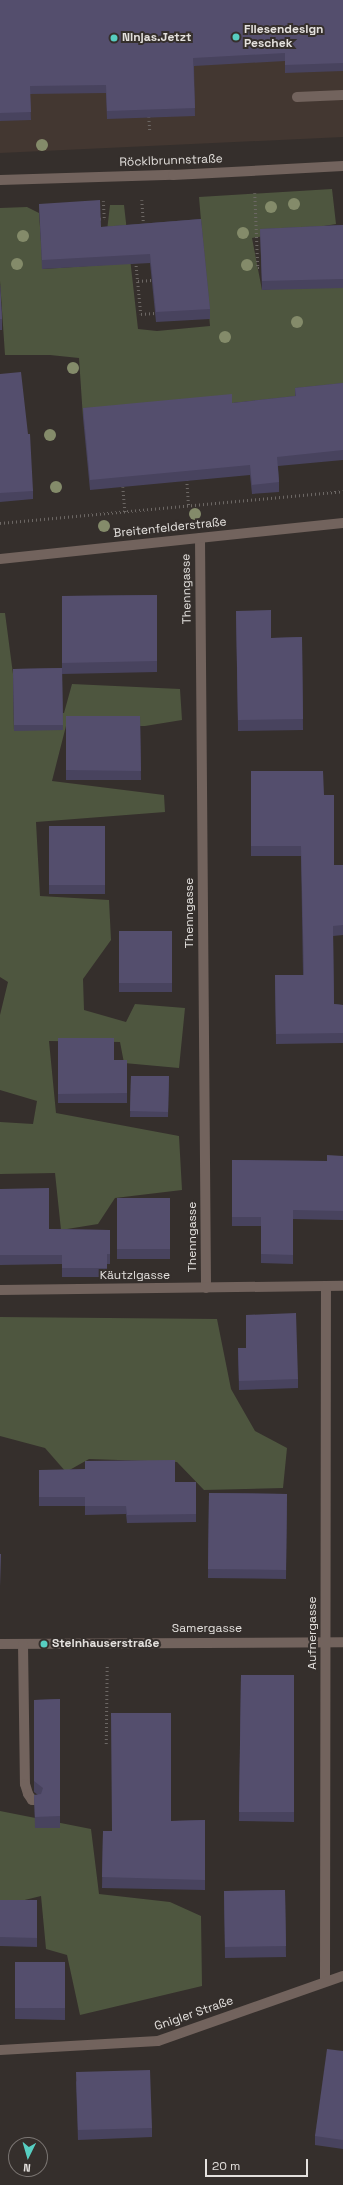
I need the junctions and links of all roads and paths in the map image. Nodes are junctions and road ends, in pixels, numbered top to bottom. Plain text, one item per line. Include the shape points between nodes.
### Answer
1 (343, 95) edge
2 (297, 97) dead end
3 (150, 117) edge
4 (150, 130) dead end
5 (343, 166) edge
6 (254, 171) junction
7 (140, 176) junction
8 (0, 180) edge
9 (144, 231) edge
10 (136, 260) edge
11 (261, 268) edge
12 (152, 280) edge
13 (138, 281) junction
14 (155, 313) edge
15 (187, 480) edge
16 (123, 487) edge
17 (343, 490) edge
18 (189, 506) junction
19 (125, 512) junction
20 (343, 523) edge
21 (0, 524) edge
22 (200, 538) junction
23 (0, 559) edge
24 (326, 1286) junction
25 (343, 1286) edge
26 (206, 1288) junction
27 (0, 1290) edge
28 (326, 1642) junction
29 (343, 1642) edge
30 (0, 1644) edge
31 (23, 1644) junction
32 (107, 1666) dead end
33 (106, 1744) dead end
34 (37, 1800) edge
35 (343, 1976) edge
36 (325, 1980) junction
37 (0, 2050) edge

1 - 2 street
3 - 4 path
5 - 6 street, Röcklbrunnstraße
6 - 7 street, Röcklbrunnstraße
6 - 11 path via 258,268
7 - 8 street, Röcklbrunnstraße
7 - 9 path
10 - 13 path
12 - 13 path
13 - 14 path via 141,314
15 - 18 path
16 - 19 path
17 - 18 path
18 - 19 path
19 - 21 path
20 - 22 street, Breitenfelderstraße
22 - 23 street, Breitenfelderstraße
22 - 26 street, Thenngasse
24 - 25 street, Käutzlgasse
24 - 26 street, Käutzlgasse
24 - 28 street, Aufnergasse
26 - 27 street, Käutzlgasse
28 - 29 street, Samergasse
28 - 31 street, Samergasse
28 - 36 street, Aufnergasse
30 - 31 street, Samergasse
31 - 34 street via 25,1784 32,1800
32 - 33 path
35 - 36 street, Gnigler Straße
36 - 37 street, Gnigler Straße via 158,2042

